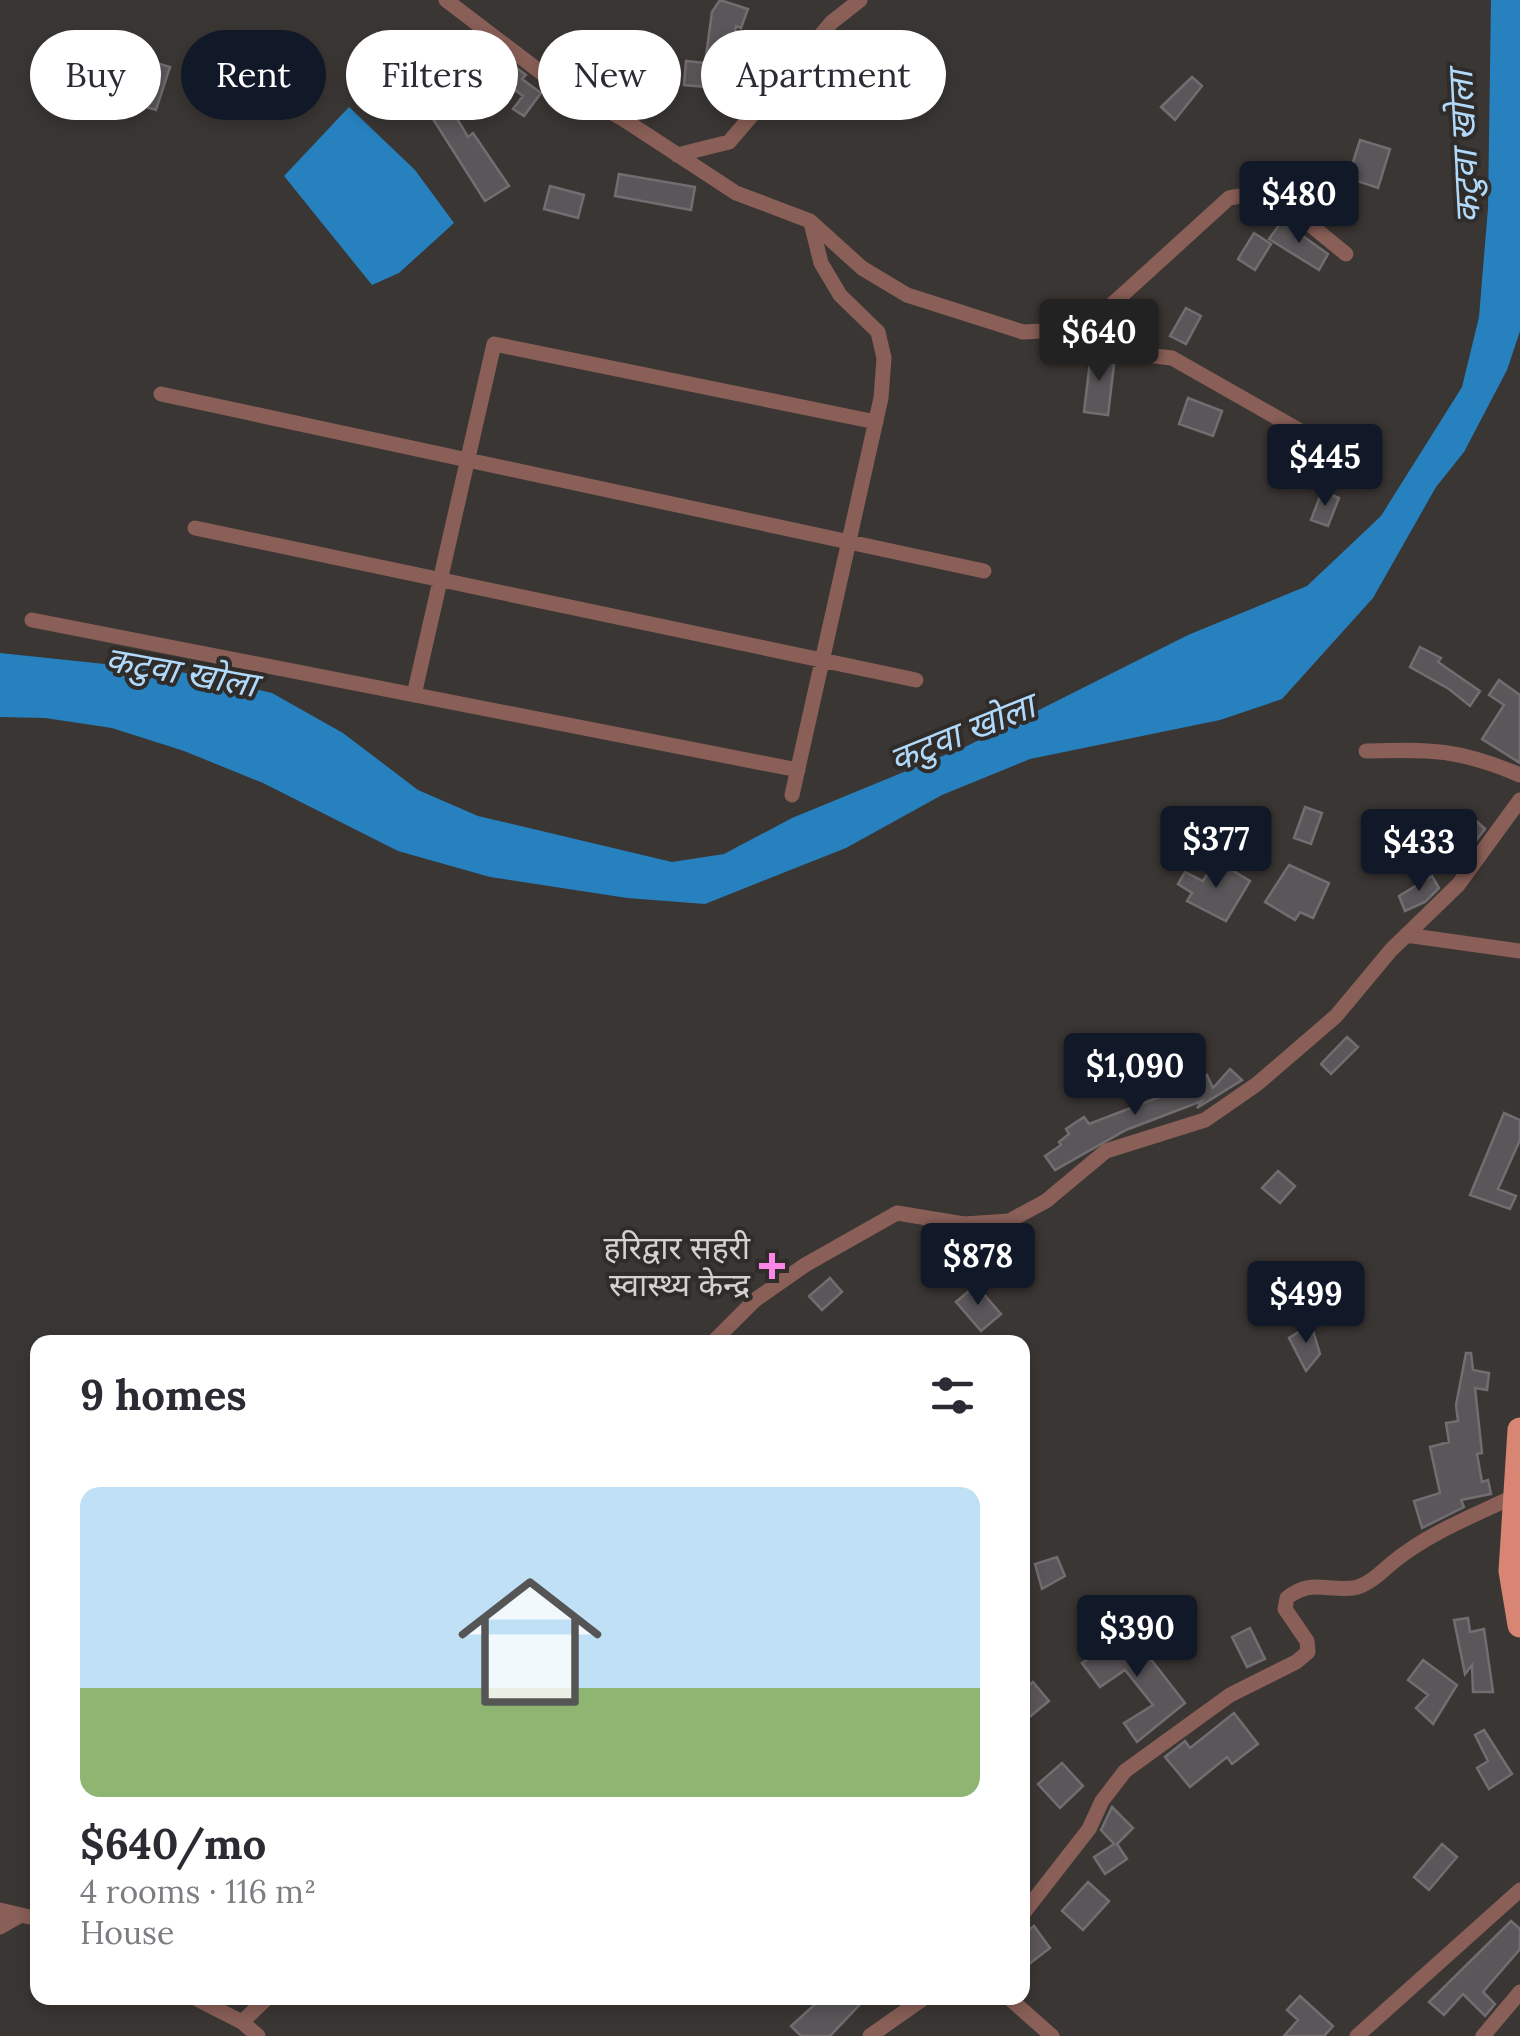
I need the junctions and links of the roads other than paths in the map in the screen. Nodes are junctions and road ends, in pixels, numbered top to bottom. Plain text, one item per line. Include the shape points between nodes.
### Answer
1 (446, 0) edge
2 (860, 0) edge
3 (677, 155) junction
4 (810, 221) junction
5 (1346, 254) dead end
6 (1085, 329) junction
7 (161, 394) dead end
8 (876, 422) junction
9 (1340, 453) dead end
10 (468, 460) junction
11 (195, 528) dead end
12 (849, 542) junction
13 (984, 571) dead end
14 (440, 580) junction
15 (32, 620) dead end
16 (823, 658) junction
17 (916, 680) dead end
18 (414, 695) junction
19 (1366, 752) dead end
20 (798, 770) junction
21 (1520, 776) edge
22 (792, 796) dead end
23 (1520, 800) edge
24 (1406, 935) junction
25 (1520, 951) edge
26 (720, 1335) edge
27 (1520, 1430) edge
28 (1515, 1496) junction
29 (1520, 1625) edge
30 (1520, 1890) edge
31 (1030, 1905) edge
32 (0, 1910) edge
33 (21, 1915) junction
34 (30, 1918) edge
35 (0, 1927) edge
36 (1520, 1992) edge
37 (209, 2005) edge
38 (260, 2005) edge
39 (914, 2005) edge
40 (1017, 2005) edge
41 (242, 2022) junction
42 (258, 2036) edge
43 (870, 2036) edge
44 (1052, 2036) edge
45 (1357, 2036) edge
46 (1483, 2036) edge

1 - 3 street via 543,74
2 - 3 street via 832,22 729,142
3 - 4 street via 736,192
4 - 6 street via 862,268 907,295 1024,332
4 - 8 street via 821,263 840,294 878,332 884,358
5 - 6 street via 1269,191 1229,198
6 - 9 street via 1137,354 1172,358
7 - 10 street
8 - 10 street via 494,344
8 - 12 street
10 - 12 street
10 - 14 street
11 - 14 street
12 - 13 street
12 - 16 street
14 - 16 street
14 - 18 street
15 - 18 street
16 - 17 street
16 - 20 street
18 - 20 street
19 - 21 street via 1437,749 1476,756
20 - 22 street
23 - 24 street via 1458,884
24 - 25 street
24 - 26 street via 1336,1016 1205,1120 1106,1151 1046,1201 1009,1221 964,1224 897,1213 755,1300
27 - 28 main road
28 - 29 main road via 1511,1571
28 - 31 street via 1440,1531 1366,1584 1301,1587 1286,1598 1285,1609 1308,1652 1230,1695 1125,1771
30 - 45 street
32 - 33 street
33 - 34 street
33 - 35 street
36 - 46 street
37 - 41 street
38 - 41 street
39 - 43 street
40 - 44 street
41 - 42 street

